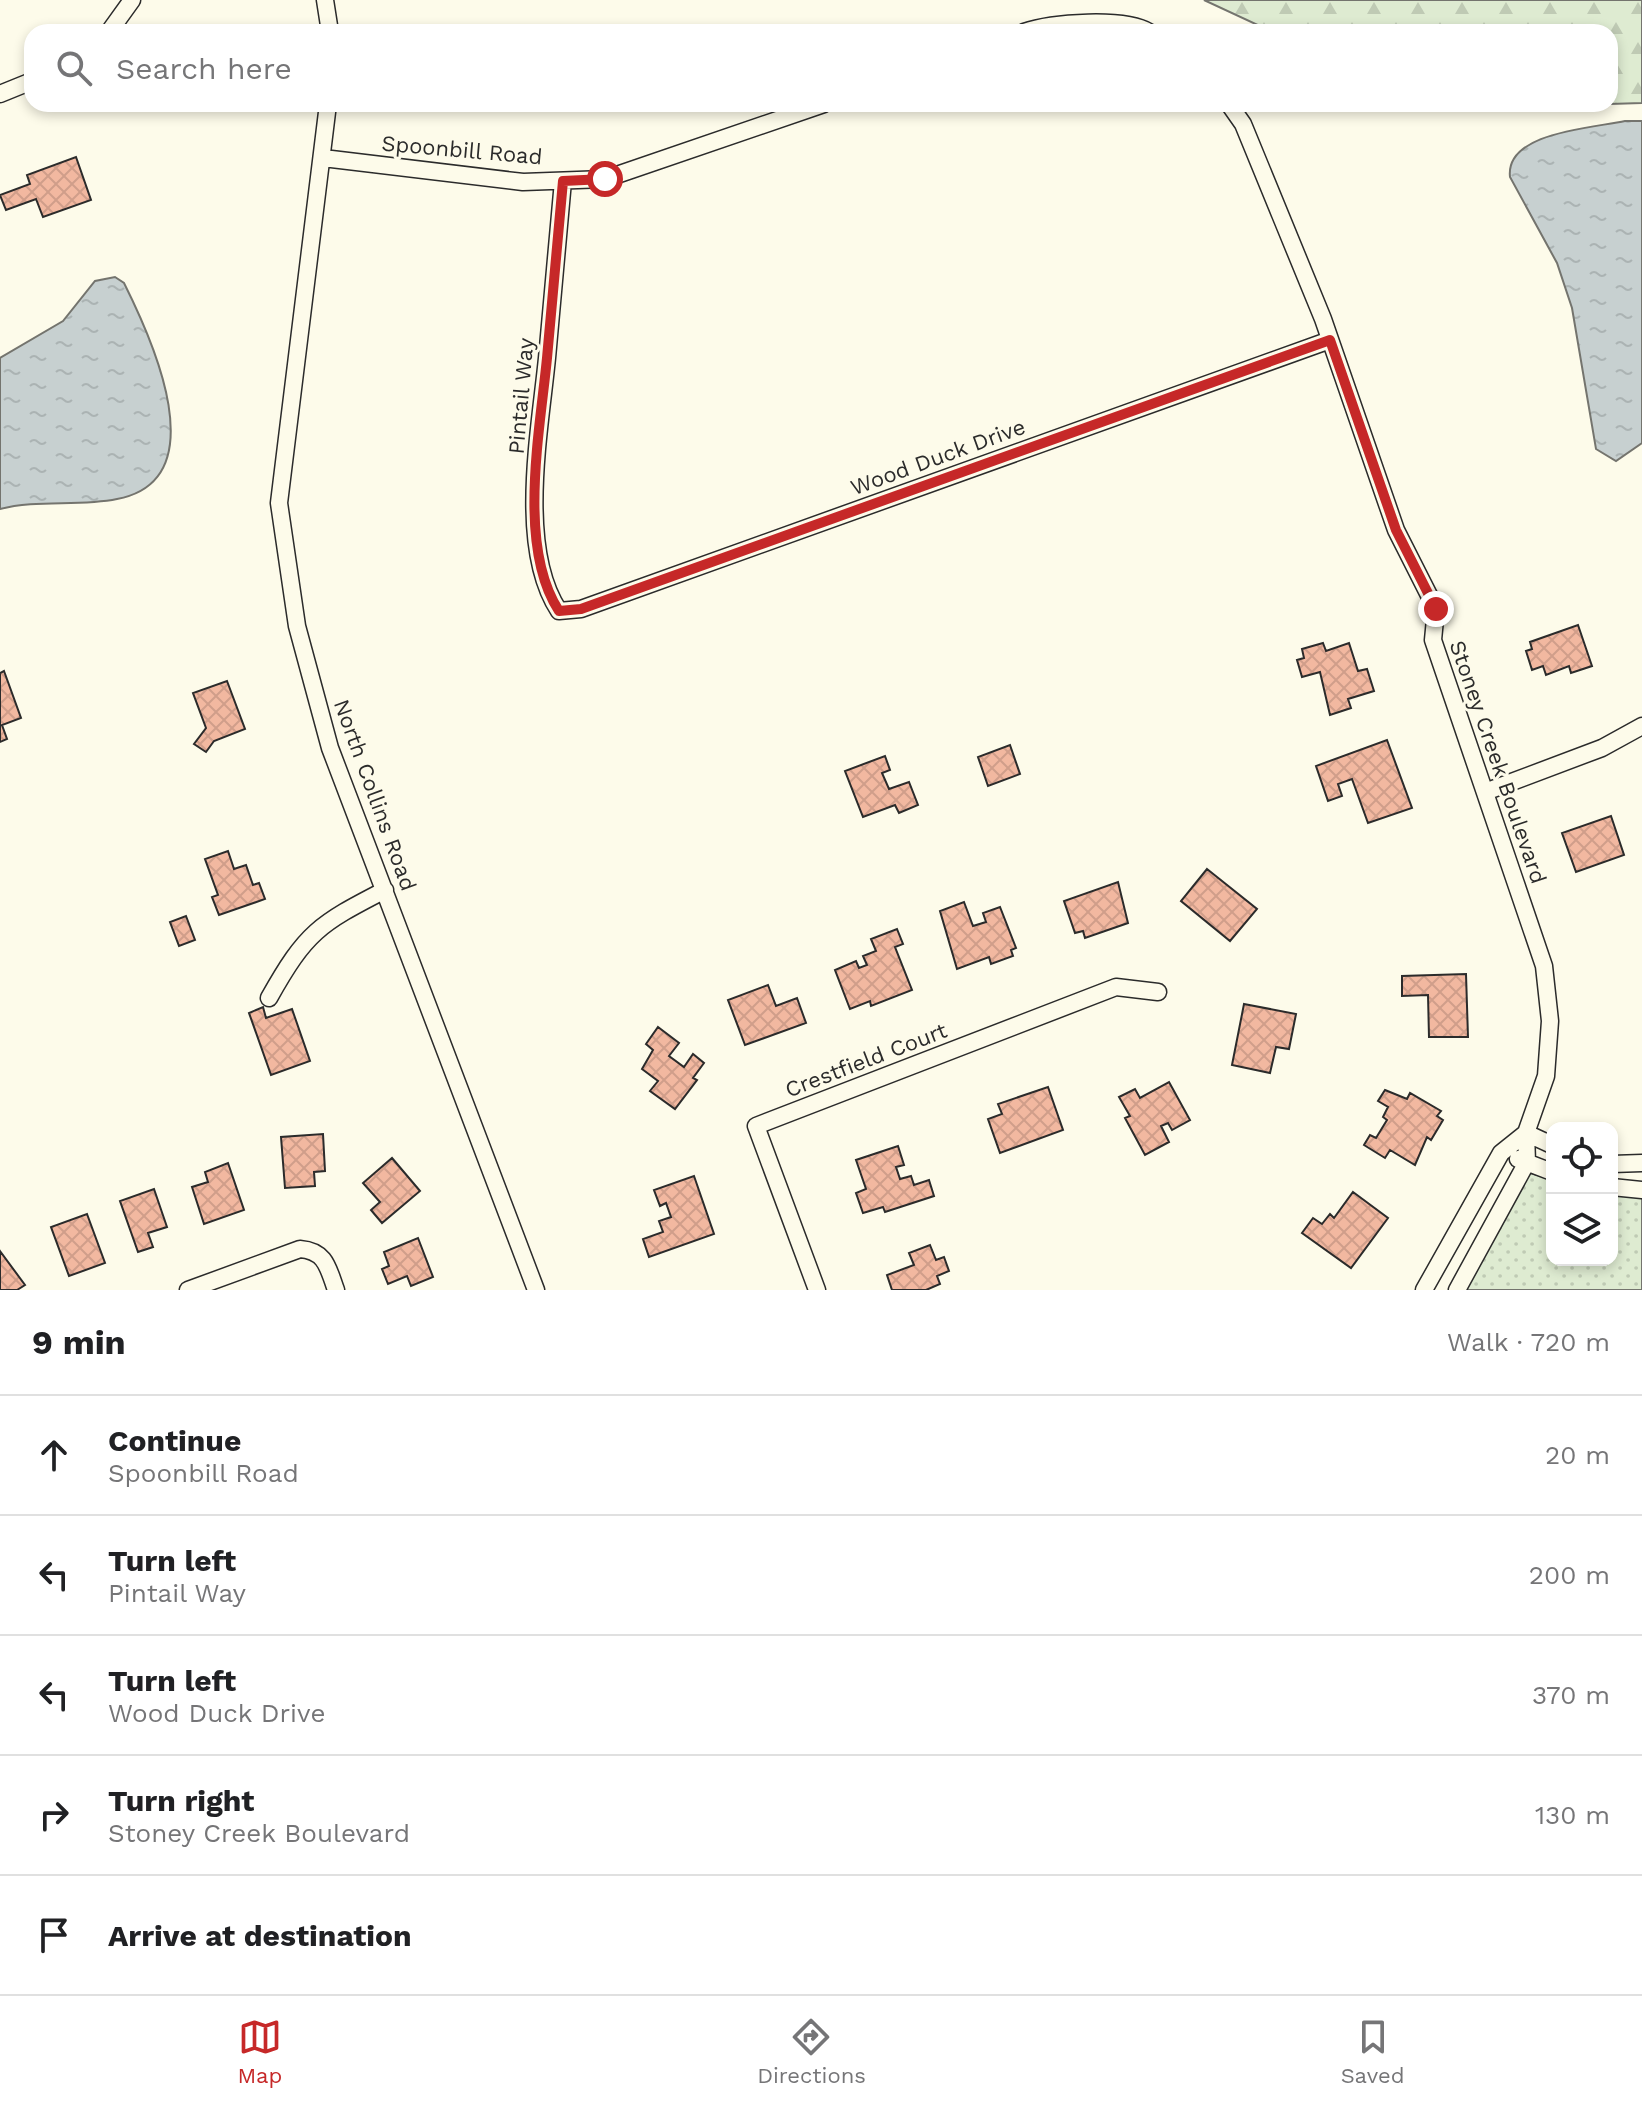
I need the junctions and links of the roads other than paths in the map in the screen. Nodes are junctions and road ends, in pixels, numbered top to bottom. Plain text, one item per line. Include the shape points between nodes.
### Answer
1 (132, 0) edge
2 (325, 0) edge
3 (115, 24) edge
4 (329, 24) edge
5 (24, 84) edge
6 (0, 94) edge
7 (327, 112) edge
8 (801, 112) edge
9 (1235, 112) edge
10 (323, 158) junction
11 (563, 181) junction
12 (1330, 340) junction
13 (559, 611) joint
14 (1642, 726) edge
15 (1485, 792) junction
16 (385, 890) junction
17 (1158, 992) dead end
18 (269, 998) dead end
19 (1526, 1133) junction
20 (1546, 1142) edge
21 (1501, 1153) junction
22 (1527, 1162) junction
23 (1642, 1163) edge
24 (1618, 1165) edge
25 (1546, 1170) edge
26 (1618, 1188) edge
27 (1642, 1190) edge
28 (188, 1290) edge
29 (336, 1290) edge
30 (536, 1290) edge
31 (817, 1290) edge
32 (1424, 1290) edge
33 (1457, 1290) edge

1 - 3 street
2 - 4 street
5 - 6 street
7 - 10 street, North Collins Road
8 - 11 street, Spoonbill Road via 605,179
9 - 12 street, Stoney Creek Boulevard
10 - 11 street, Spoonbill Road via 523,182
10 - 16 street, North Collins Road via 279,503 297,626 330,748
11 - 13 street, Pintail Way via 535,488 539,549 549,596
12 - 13 street, Wood Duck Drive via 581,609
12 - 15 street, Stoney Creek Boulevard via 1396,530 1436,609 1433,640
14 - 15 street via 1602,748
15 - 19 street, Stoney Creek Boulevard via 1544,966 1550,1021 1546,1076
16 - 18 street via 327,921 302,942
16 - 30 street, North Collins Road
17 - 31 street, Crestfield Court via 1116,987 756,1126
19 - 20 street
19 - 21 street
19 - 22 street, Stoney Creek Boulevard
21 - 22 street
21 - 32 street
22 - 25 street
22 - 33 street
23 - 24 street
26 - 27 street
28 - 29 street via 300,1249 324,1257

